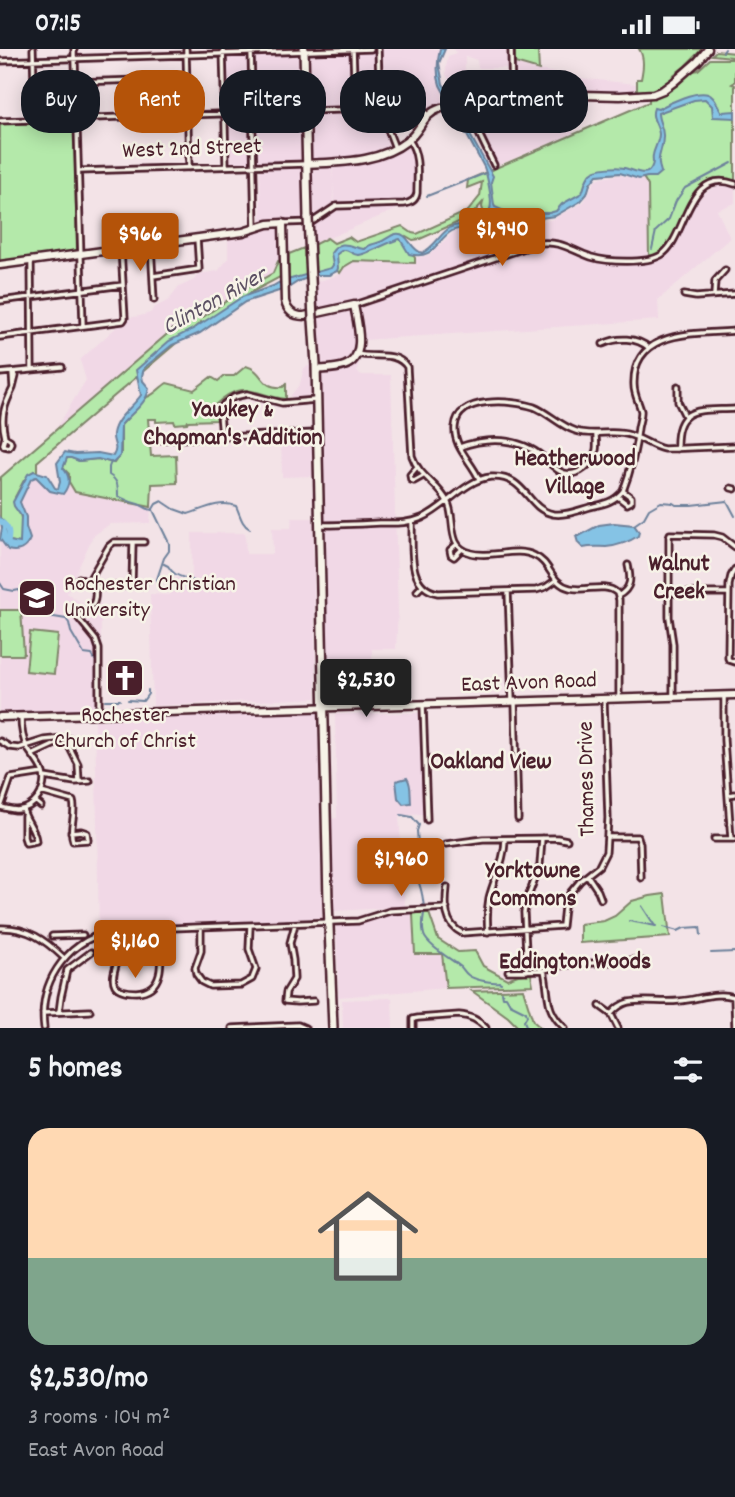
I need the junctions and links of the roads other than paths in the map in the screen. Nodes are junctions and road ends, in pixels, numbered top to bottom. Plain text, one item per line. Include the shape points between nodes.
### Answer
1 (33, 49) edge
2 (74, 49) edge
3 (186, 49) edge
4 (353, 49) edge
5 (371, 49) edge
6 (378, 49) edge
7 (511, 49) edge
8 (708, 49) edge
9 (304, 50) edge
10 (251, 51) edge
11 (223, 52) edge
12 (186, 56) junction
13 (74, 59) junction
14 (33, 60) junction
15 (0, 61) edge
16 (33, 70) edge
17 (75, 70) edge
18 (186, 70) edge
19 (224, 70) edge
20 (252, 70) edge
21 (305, 70) edge
22 (354, 70) edge
23 (379, 70) edge
24 (511, 70) edge
25 (588, 95) edge
26 (440, 109) edge
27 (428, 115) joint
28 (21, 120) edge
29 (0, 121) edge
30 (78, 133) edge
31 (188, 133) edge
32 (225, 133) edge
33 (253, 133) edge
34 (306, 133) edge
35 (389, 133) edge
36 (479, 133) edge
37 (409, 140) junction
38 (395, 148) junction
39 (307, 164) junction
40 (254, 165) junction
41 (494, 165) dead end
42 (226, 166) junction
43 (189, 167) junction
44 (79, 171) junction
45 (735, 184) edge
46 (283, 223) junction
47 (255, 229) junction
48 (197, 238) junction
49 (151, 245) junction
50 (121, 249) junction
51 (81, 255) junction
52 (31, 261) junction
53 (0, 265) edge
54 (725, 270) dead end
55 (153, 276) junction
56 (123, 285) junction
57 (82, 291) junction
58 (735, 294) edge
59 (684, 295) dead end
60 (715, 295) junction
61 (32, 297) junction
62 (154, 300) dead end
63 (0, 301) edge
64 (354, 305) junction
65 (83, 326) junction
66 (735, 331) edge
67 (32, 333) junction
68 (0, 337) edge
69 (603, 344) dead end
70 (649, 348) junction
71 (357, 354) junction
72 (62, 367) dead end
73 (32, 369) junction
74 (316, 370) junction
75 (12, 372) junction
76 (0, 373) edge
77 (678, 386) dead end
78 (317, 400) junction
79 (735, 409) edge
80 (685, 416) junction
81 (318, 433) junction
82 (596, 434) junction
83 (5, 437) dead end
84 (222, 437) junction
85 (638, 438) junction
86 (151, 440) dead end
87 (735, 446) edge
88 (460, 447) junction
89 (677, 449) junction
90 (416, 468) junction
91 (423, 476) junction
92 (480, 479) junction
93 (623, 491) junction
94 (618, 497) junction
95 (447, 502) junction
96 (412, 522) junction
97 (320, 525) junction
98 (133, 542) junction
99 (144, 542) dead end
100 (457, 544) junction
101 (735, 547) edge
102 (462, 549) junction
103 (628, 565) dead end
104 (735, 569) edge
105 (79, 578) dead end
106 (556, 580) junction
107 (88, 582) junction
108 (132, 585) junction
109 (143, 585) dead end
110 (422, 586) junction
111 (96, 587) junction
112 (416, 591) dead end
113 (508, 591) junction
114 (669, 593) junction
115 (729, 593) junction
116 (618, 596) junction
117 (735, 662) edge
118 (724, 695) junction
119 (735, 695) edge
120 (673, 697) junction
121 (619, 698) junction
122 (604, 699) junction
123 (513, 701) junction
124 (424, 704) junction
125 (324, 706) junction
126 (99, 713) junction
127 (21, 716) junction
128 (0, 717) edge
129 (60, 739) junction
130 (0, 741) edge
131 (26, 745) junction
132 (32, 755) junction
133 (43, 775) junction
134 (90, 781) dead end
135 (79, 782) junction
136 (41, 792) junction
137 (735, 794) edge
138 (728, 795) junction
139 (36, 801) junction
140 (41, 806) dead end
141 (1, 807) edge
142 (23, 809) junction
143 (24, 816) junction
144 (518, 819) dead end
145 (427, 821) dead end
146 (71, 832) junction
147 (608, 837) junction
148 (542, 838) junction
149 (505, 839) junction
150 (713, 839) dead end
151 (733, 839) edge
152 (566, 840) dead end
153 (446, 844) dead end
154 (587, 876) junction
155 (641, 878) dead end
156 (447, 887) dead end
157 (601, 899) dead end
158 (447, 908) junction
159 (329, 922) junction
160 (295, 923) junction
161 (248, 925) junction
162 (201, 927) junction
163 (0, 928) edge
164 (159, 929) junction
165 (524, 929) junction
166 (120, 930) junction
167 (488, 932) junction
168 (83, 935) dead end
169 (52, 936) dead end
170 (91, 952) dead end
171 (64, 958) junction
172 (646, 962) dead end
173 (59, 964) junction
174 (67, 970) junction
175 (544, 970) junction
176 (509, 971) dead end
177 (527, 971) junction
178 (314, 1001) dead end
179 (600, 1006) dead end
180 (90, 1011) dead end
181 (59, 1012) junction
182 (43, 1013) junction
183 (611, 1014) junction
184 (260, 1027) edge
185 (44, 1028) edge
186 (232, 1028) edge
187 (305, 1028) edge
188 (333, 1028) edge
189 (413, 1028) edge
190 (486, 1028) edge
191 (565, 1028) edge
192 (618, 1028) edge
193 (735, 1028) edge

1 - 14 street
2 - 13 street
3 - 12 street
4 - 5 street
4 - 9 street
4 - 22 street
6 - 23 street
7 - 24 street
8 - 25 street via 668,87 653,94
9 - 10 street
9 - 21 main road
10 - 11 street
10 - 20 street
11 - 12 street
11 - 19 street
12 - 13 street
12 - 18 street
13 - 14 street
13 - 17 street
14 - 15 street
14 - 16 street
26 - 27 street
27 - 37 street
28 - 29 street
30 - 44 street
31 - 43 street
32 - 42 street
33 - 40 street
34 - 39 main road
35 - 38 street
36 - 41 street
37 - 38 street
37 - 46 street via 417,158 417,196 413,201 335,206 312,222
38 - 39 street via 359,160
39 - 40 street, West 2nd Street
39 - 74 main road, bridge
40 - 42 street, West 2nd Street
40 - 47 street
42 - 43 street, West 2nd Street
43 - 44 street, West 2nd Street
44 - 51 street
45 - 64 street via 724,181 705,187 685,212 670,246 656,257 614,261 563,244 538,243
46 - 47 street
46 - 64 street via 290,312 299,316
47 - 48 street
48 - 49 street
48 - 55 street via 199,269
49 - 50 street
49 - 55 street
50 - 51 street
50 - 56 street
51 - 52 street
51 - 57 street
52 - 53 street
52 - 61 street
54 - 60 street via 715,281
55 - 62 street
56 - 57 street
56 - 65 street via 124,320
57 - 61 street
57 - 65 street
58 - 60 street
59 - 60 street
61 - 63 street
61 - 67 street
64 - 71 street
65 - 67 street
66 - 70 street via 671,337
67 - 68 street
67 - 73 street
69 - 70 street via 632,339
70 - 85 street via 634,379 640,411
71 - 74 street via 348,365
71 - 90 street via 397,358 407,367 410,450
72 - 73 street
73 - 75 street
74 - 78 main road
75 - 76 street
75 - 83 street via 13,388 3,410
77 - 80 street via 678,402
78 - 81 main road
78 - 84 street via 282,403 247,394 228,401 220,413
79 - 80 street
80 - 89 street via 677,429
81 - 84 street
81 - 97 main road
82 - 85 street
82 - 88 street via 592,460 569,474 516,443 488,440
82 - 88 street via 573,431 530,406 479,403 457,418 455,437
84 - 86 street
85 - 89 street via 657,448
85 - 93 street
87 - 89 street
88 - 92 street
90 - 91 street
90 - 91 street via 411,480
91 - 95 street
92 - 94 street via 510,480 551,514 566,514
92 - 95 street
93 - 94 street
93 - 94 street via 631,502 626,504
95 - 96 street
95 - 100 street
96 - 97 street
96 - 110 street via 414,572
97 - 125 main road
98 - 99 street
98 - 107 street via 109,546
98 - 108 street
100 - 102 street
100 - 102 street via 451,555
101 - 114 street via 714,535 670,534
102 - 106 street via 474,554 532,554 546,564
103 - 116 street via 630,585
104 - 115 street
105 - 107 street
106 - 113 street via 542,589
106 - 116 street via 571,588 611,589
107 - 111 street
108 - 109 street
108 - 111 street
110 - 112 street
110 - 113 street via 438,593
111 - 126 street via 93,606 76,615 99,649
113 - 123 street
114 - 115 street
114 - 120 street
115 - 117 street via 729,660
116 - 121 street
118 - 119 street, East Avon Road
118 - 120 street, East Avon Road
118 - 138 street
120 - 121 street, East Avon Road
121 - 122 street, East Avon Road
122 - 123 street, East Avon Road
122 - 147 street, Thames Drive
123 - 124 street, East Avon Road
123 - 144 street
124 - 125 street, East Avon Road
124 - 145 street
125 - 126 street, East Avon Road
125 - 159 main road
126 - 127 street, East Avon Road
127 - 128 street, East Avon Road
127 - 131 street
129 - 131 street
129 - 132 street
129 - 135 street via 70,739
130 - 131 street via 15,748
131 - 132 street
132 - 133 street
133 - 135 street
133 - 136 street
133 - 141 street via 11,778
134 - 135 street
136 - 139 street
136 - 146 street via 75,803
137 - 138 street
138 - 151 street
139 - 140 street
139 - 142 street
141 - 142 street
142 - 143 street
143 - 143 street via 29,820 36,841 26,843
146 - 146 street via 85,832 88,840 73,841
147 - 154 street, Thames Drive via 604,859
147 - 155 street via 638,837
148 - 149 street
148 - 152 street
148 - 165 street
149 - 153 street
149 - 167 street via 504,858 489,898
150 - 151 street
154 - 157 street
154 - 165 street, Thames Drive via 570,893 562,926
156 - 158 street
158 - 159 street
158 - 167 street via 454,929
159 - 160 street
159 - 188 main road
160 - 161 street
160 - 178 street via 290,943 294,979 285,1000
161 - 162 street
161 - 162 street via 249,949 256,967 252,979 241,985 210,986 200,980 195,971
162 - 164 street
163 - 171 street via 35,935
164 - 166 street
164 - 166 street via 160,975 152,986 136,992 115,985
165 - 167 street
165 - 177 street
166 - 171 street via 86,941
168 - 169 street
170 - 174 street
171 - 173 street
172 - 175 street via 575,964
173 - 174 street
173 - 182 street via 47,989
174 - 181 street
175 - 177 street
175 - 191 street via 551,1011
176 - 177 street
179 - 183 street
180 - 181 street
181 - 182 street
182 - 185 street
183 - 192 street
183 - 193 street via 633,1002 730,995 734,997
184 - 186 street
184 - 187 street
189 - 190 street via 413,1019 466,1016

